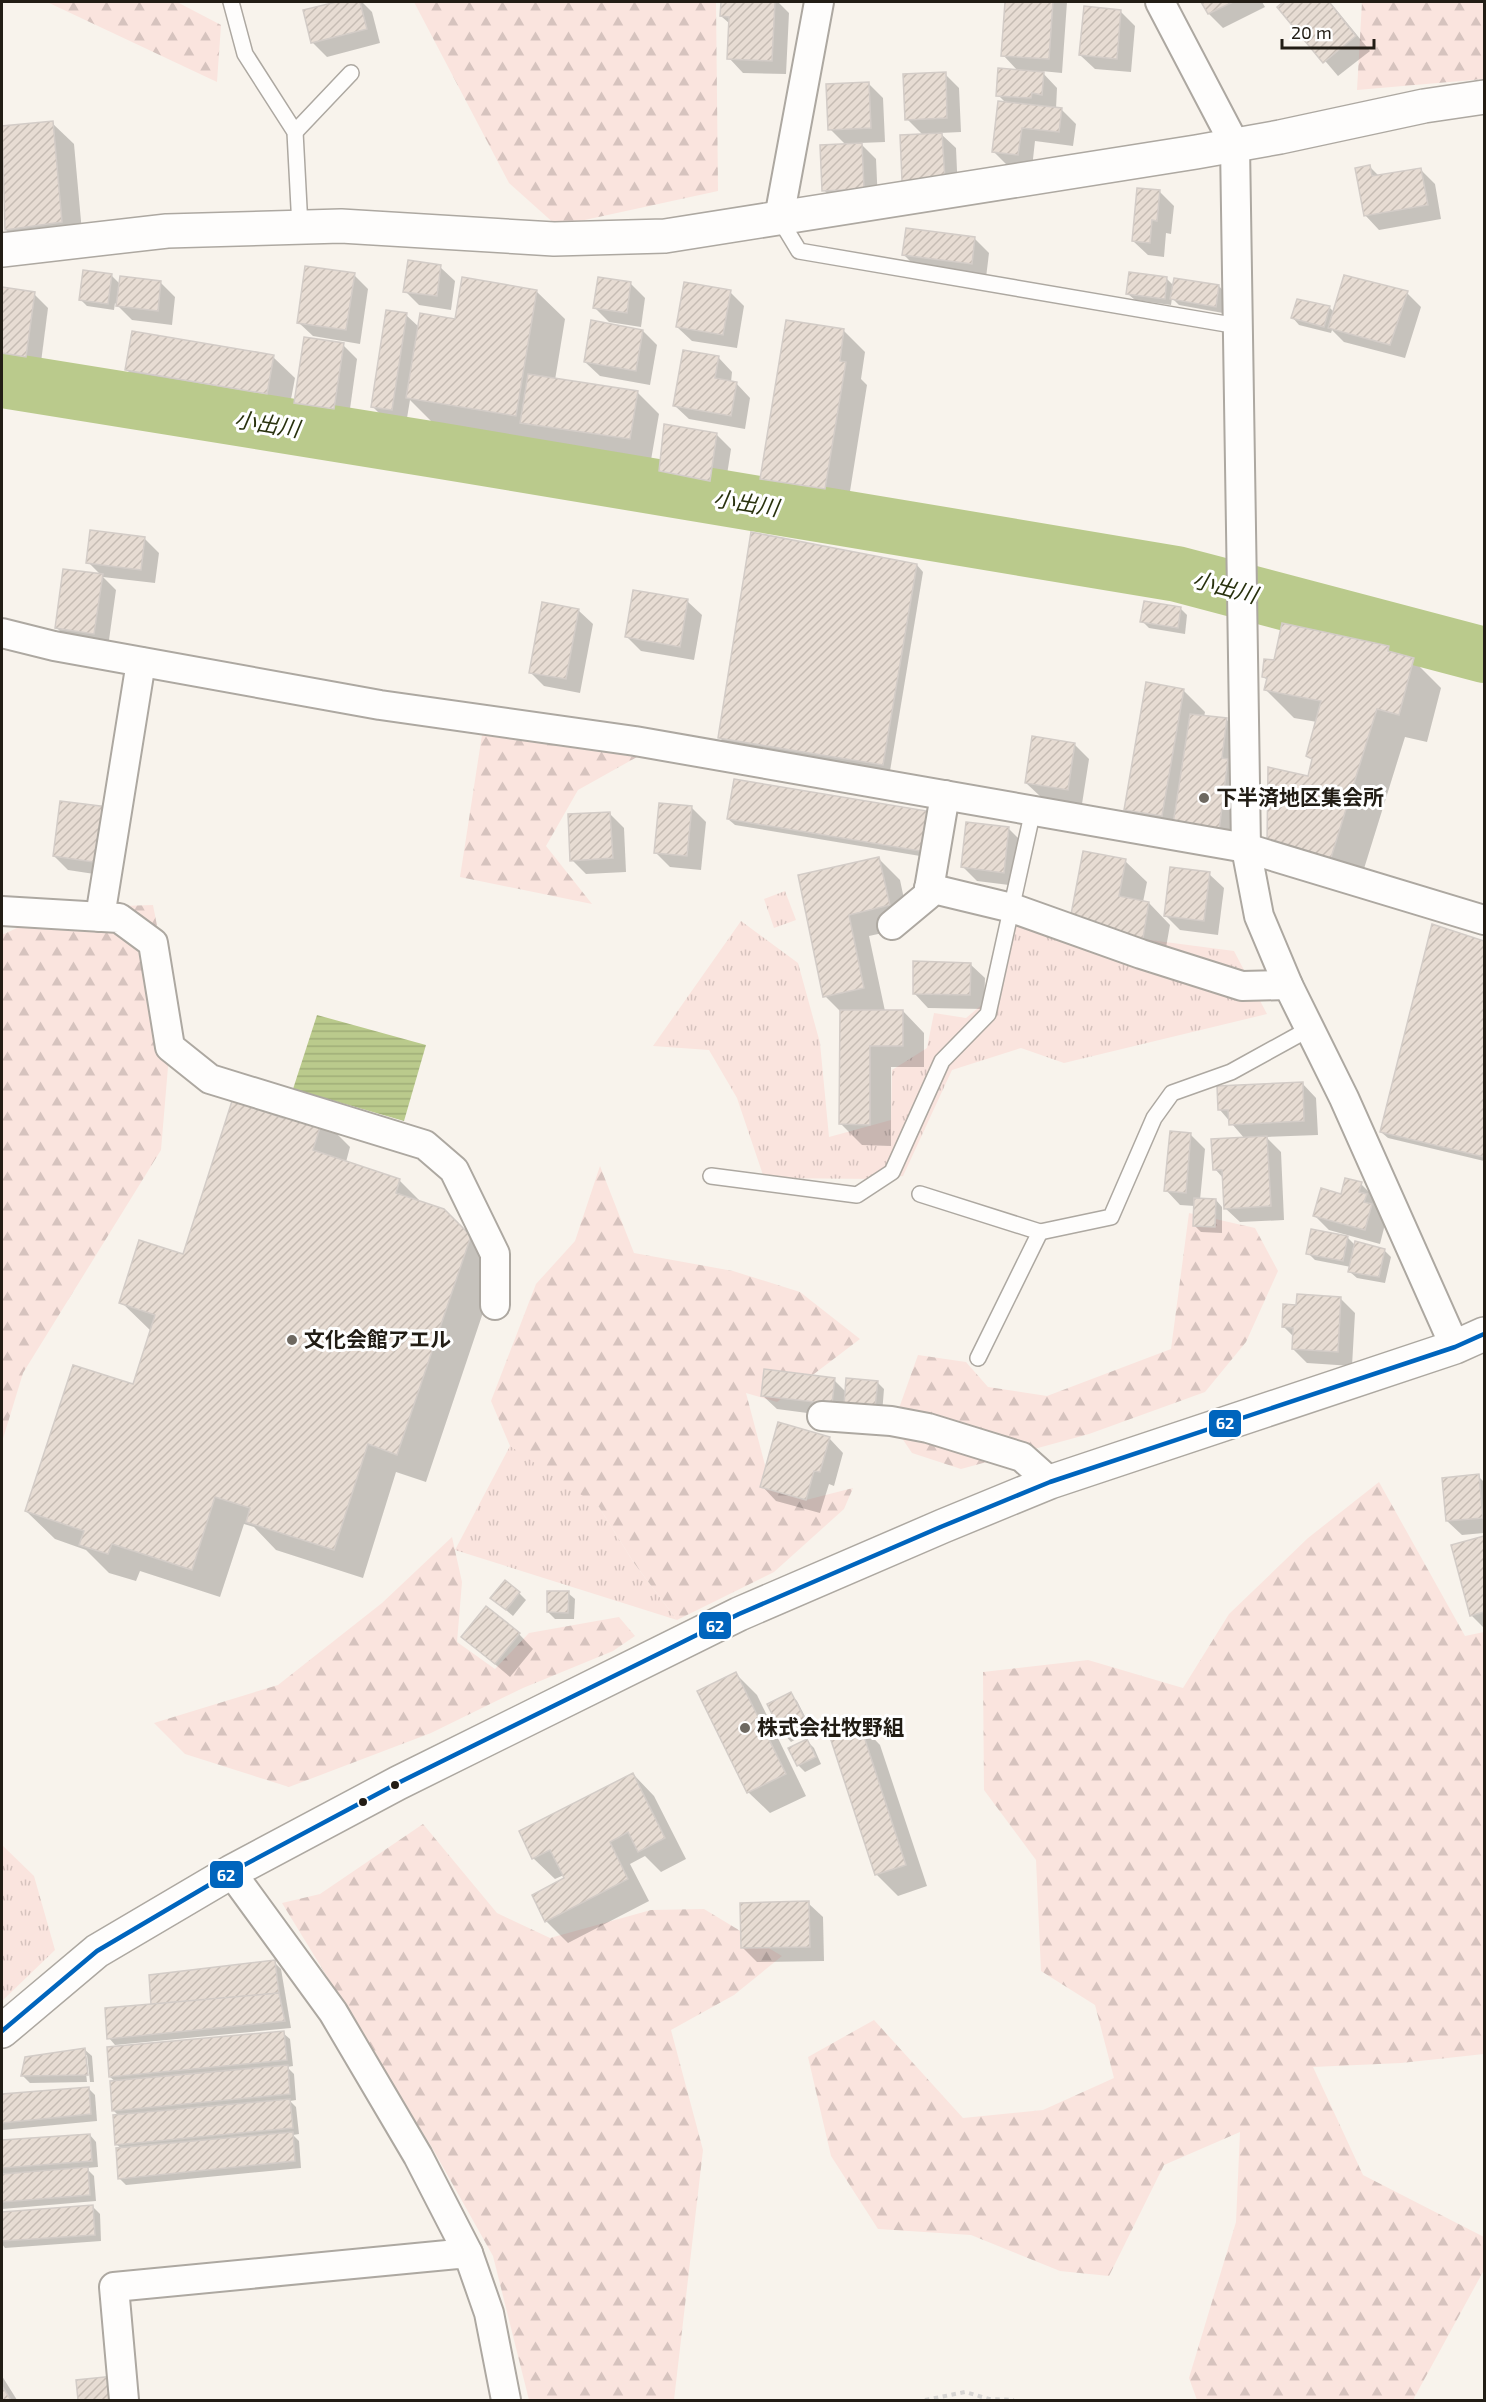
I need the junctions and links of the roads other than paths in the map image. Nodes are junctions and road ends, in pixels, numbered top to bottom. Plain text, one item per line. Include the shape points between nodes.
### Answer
1 (231, 2) edge
2 (819, 2) edge
3 (1160, 2) edge
4 (351, 73) dead end
5 (1485, 97) edge
6 (295, 132) junction
7 (1235, 145) junction
8 (779, 218) junction
9 (300, 227) junction
10 (2, 250) edge
11 (1238, 326) junction
12 (2, 633) edge
13 (141, 662) junction
14 (945, 795) junction
15 (1033, 810) junction
16 (1246, 848) junction
17 (929, 888) junction
18 (1012, 908) junction
19 (2, 911) edge
20 (100, 917) junction
21 (1485, 920) edge
22 (892, 925) dead end
23 (1288, 985) junction
24 (1309, 1029) junction
25 (711, 1176) dead end
26 (920, 1194) dead end
27 (1040, 1232) junction
28 (495, 1305) dead end
29 (1485, 1334) edge
30 (1455, 1347) junction
31 (978, 1358) dead end
32 (822, 1416) dead end
33 (1050, 1482) junction
34 (231, 1872) junction
35 (2, 2031) edge
36 (468, 2253) junction
37 (124, 2400) edge
38 (506, 2400) edge

1 - 6 lane via 245,54
2 - 8 street
3 - 7 street
4 - 6 lane
5 - 7 main road via 1424,105
6 - 9 lane
7 - 8 main road
7 - 11 street
8 - 9 main road via 665,236 554,239
8 - 11 lane via 799,251
9 - 10 main road via 167,231
11 - 16 street
12 - 13 street
13 - 14 street via 380,705 635,741
13 - 20 street
14 - 15 street
14 - 17 street
15 - 16 street
15 - 18 lane
16 - 21 street
16 - 23 street via 1259,916
17 - 18 street
17 - 22 street via 928,895
18 - 23 street via 1242,986
18 - 25 lane via 988,1014 942,1061 892,1172 857,1195
19 - 20 street
20 - 28 street via 119,918 153,943 170,1047 210,1079 425,1145 454,1170 495,1254
23 - 24 street
24 - 27 lane via 1231,1072 1172,1094 1154,1118 1111,1217
24 - 30 street via 1344,1098
26 - 27 lane
27 - 31 lane
29 - 30 main road
30 - 33 main road
32 - 33 street via 928,1428 1022,1457
33 - 34 main road via 739,1614 398,1783
34 - 35 main road via 97,1951
34 - 36 street via 333,2012 418,2156
36 - 37 street via 114,2287
36 - 38 street via 489,2313

